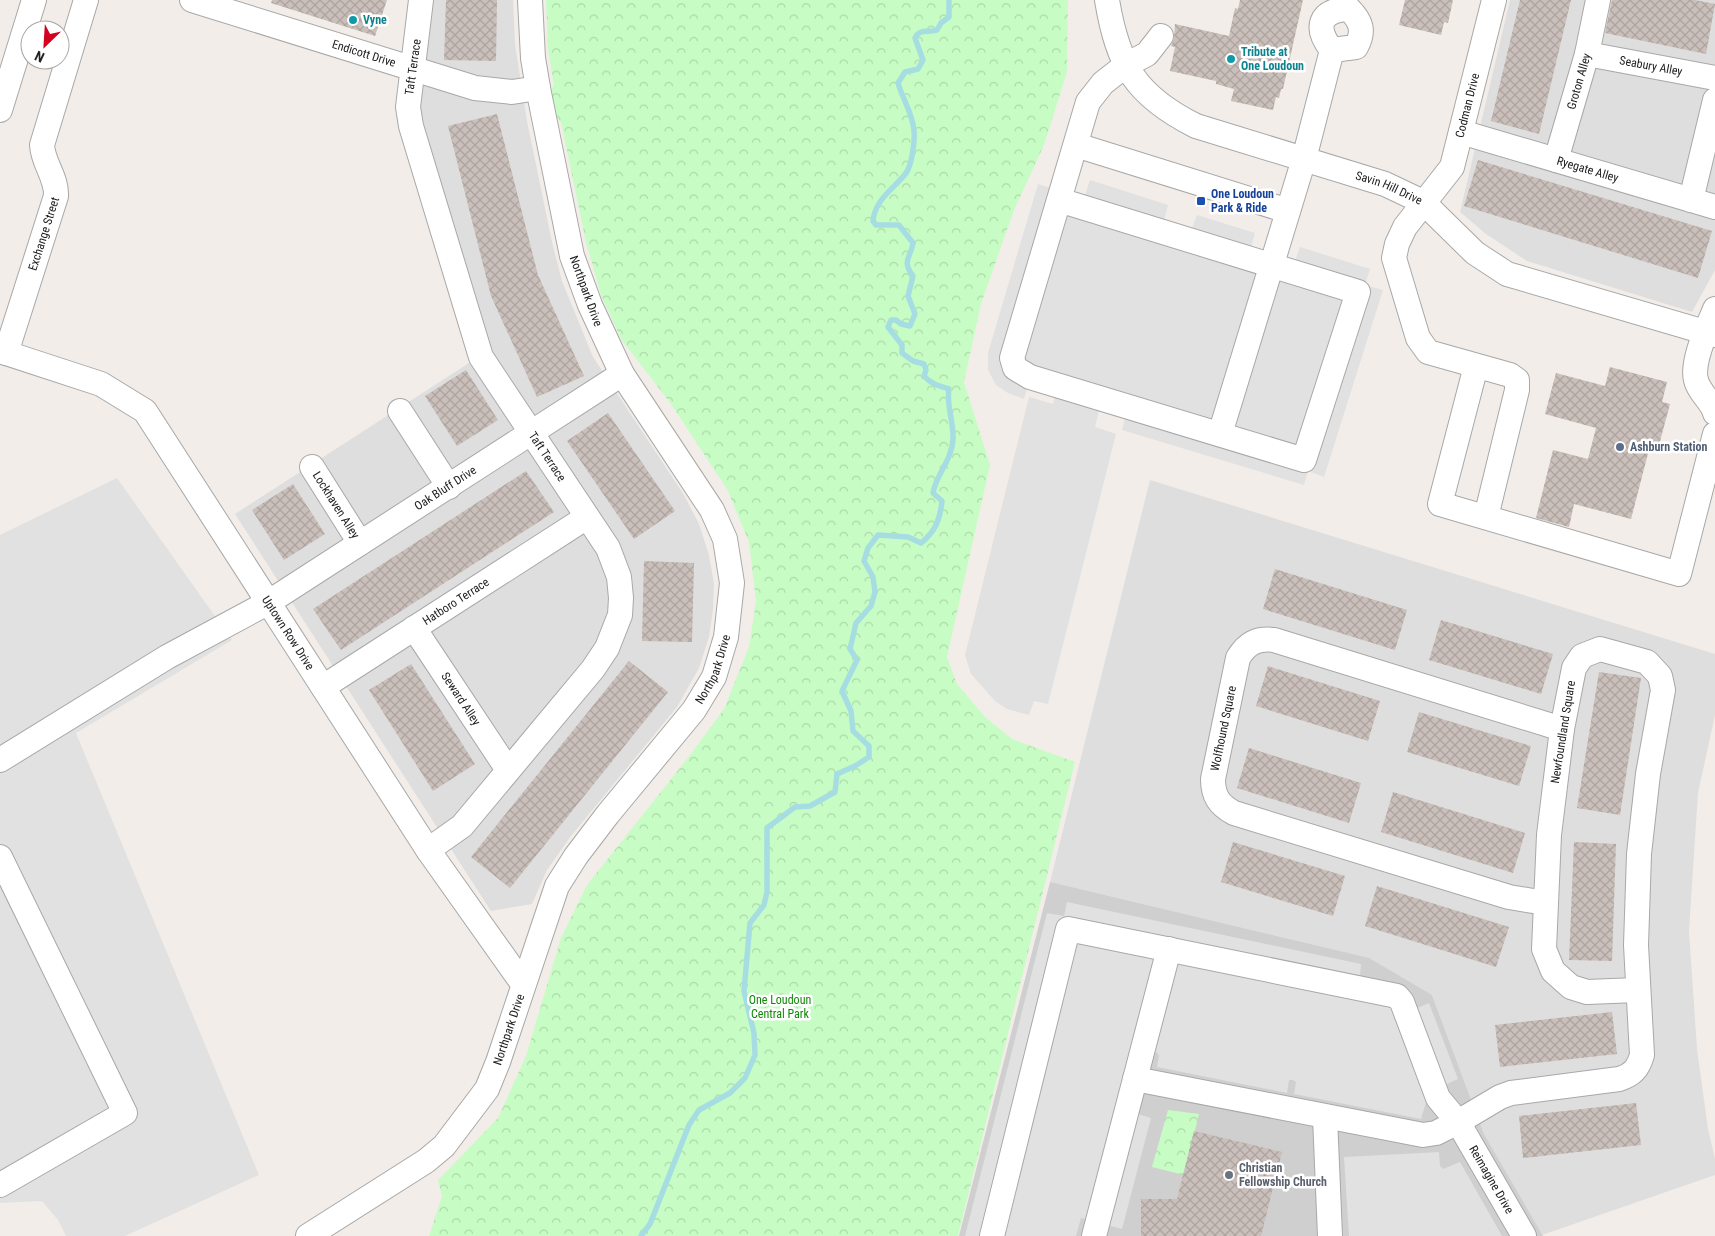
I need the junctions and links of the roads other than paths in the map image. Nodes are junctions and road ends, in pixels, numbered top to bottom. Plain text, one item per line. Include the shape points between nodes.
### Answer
1 (34, 0) edge
2 (86, 0) edge
3 (195, 0) edge
4 (421, 0) edge
5 (530, 0) edge
6 (1107, 0) edge
7 (1494, 0) edge
8 (1598, 0) edge
9 (1161, 36) dead end
10 (1332, 50) junction
11 (1587, 54) junction
12 (1126, 65) junction
13 (412, 70) junction
14 (1715, 78) edge
15 (538, 88) junction
16 (1715, 100) edge
17 (0, 110) edge
18 (1461, 132) junction
19 (1076, 145) junction
20 (1304, 159) junction
21 (1556, 160) junction
22 (1059, 200) junction
23 (1691, 200) junction
24 (1422, 202) junction
25 (1715, 207) edge
26 (1288, 211) junction
27 (1272, 265) junction
28 (1715, 309) edge
29 (1710, 334) edge
30 (3, 352) edge
31 (1476, 366) junction
32 (622, 374) junction
33 (400, 411) dead end
34 (1715, 413) edge
35 (532, 434) junction
36 (1220, 434) junction
37 (1715, 434) edge
38 (312, 467) dead end
39 (448, 487) junction
40 (587, 517) junction
41 (1486, 518) junction
42 (360, 543) junction
43 (269, 602) junction
44 (414, 628) junction
45 (323, 686) junction
46 (1562, 729) junction
47 (0, 760) edge
48 (508, 770) junction
49 (428, 850) junction
50 (0, 857) edge
51 (1545, 900) junction
52 (1168, 950) junction
53 (523, 984) junction
54 (1638, 990) junction
55 (1135, 1079) junction
56 (1325, 1117) junction
57 (1458, 1122) junction
58 (0, 1185) edge
59 (308, 1236) edge
60 (992, 1236) edge
61 (1094, 1236) edge
62 (1330, 1236) edge
63 (1524, 1236) edge

1 - 17 street
2 - 30 street, Exchange Street via 42,145 42,154 56,185 56,196
3 - 13 street, Endicott Drive
4 - 13 street, Taft Terrace
5 - 15 street, Northpark Drive
6 - 12 street, Savin Hill Drive via 1110,21
7 - 18 street, Codman Drive
8 - 11 street, Groton Alley
9 - 12 street via 1147,54
10 - 10 street via 1324,40 1321,25 1327,14 1336,9 1349,9 1359,19 1361,37 1356,47
10 - 20 street
11 - 14 street, Seabury Alley
11 - 21 street, Groton Alley
12 - 19 street via 1103,83 1088,102
12 - 20 street, Savin Hill Drive via 1151,99 1172,114 1196,126
13 - 15 street, Endicott Drive via 491,91
13 - 35 street, Taft Terrace via 408,107 411,126 480,357
15 - 32 street, Northpark Drive via 572,256 590,305
16 - 23 street
18 - 21 street, Ryegate Alley
18 - 24 street, Codman Drive via 1452,167
19 - 22 street
19 - 26 street
20 - 24 street, Savin Hill Drive via 1385,184
20 - 26 street
21 - 23 street, Ryegate Alley
22 - 27 street
22 - 36 street via 1012,358 1015,368 1030,376
23 - 25 street, Ryegate Alley
24 - 29 street, Savin Hill Drive via 1475,253 1507,274
24 - 31 street, Codman Drive via 1405,227 1394,258 1418,338 1428,352
26 - 27 street
27 - 36 street
27 - 36 street via 1358,292 1304,460
28 - 29 street
29 - 34 street via 1696,379
30 - 43 street, Uptown Row Drive via 101,384 145,411
31 - 41 street, Codman Drive via 1517,380
31 - 41 street via 1440,504
32 - 35 street, Oak Bluff Drive
32 - 53 street, Northpark Drive via 702,491 725,539 732,583 726,637 714,677 694,710 608,814 557,886
33 - 39 street
35 - 39 street, Oak Bluff Drive
35 - 40 street, Taft Terrace
37 - 41 street via 1679,574
38 - 42 street, Lockhaven Alley
39 - 42 street, Oak Bluff Drive
40 - 44 street, Hatboro Terrace
40 - 48 street, Taft Terrace via 608,548 619,577 620,615 615,631 593,669
42 - 43 street, Oak Bluff Drive
43 - 45 street, Uptown Row Drive
43 - 47 street, Oak Bluff Drive via 167,658
44 - 45 street, Hatboro Terrace
44 - 48 street, Seward Alley
45 - 49 street, Uptown Row Drive
46 - 51 street, Newfoundland Square
46 - 51 street, Wolfhound Square via 1274,640 1260,640 1247,646 1238,658 1213,779 1216,798 1221,806 1234,813 1509,897
46 - 54 street, Newfoundland Square via 1574,668 1582,656 1605,650 1647,662 1660,676 1663,690 1648,774 1639,854
48 - 49 street, Taft Terrace via 462,826
49 - 53 street, Uptown Row Drive
50 - 58 street via 124,1113
51 - 54 street, Newfoundland Square via 1544,949 1558,978 1587,992
52 - 55 street
52 - 57 street, Reimagine Drive via 1397,996 1438,1098
52 - 60 street via 1068,929
53 - 59 street, Northpark Drive via 487,1089 444,1146 426,1161
54 - 57 street, Newfoundland Square via 1642,1055 1638,1067 1631,1074 1619,1079 1511,1093
55 - 56 street
55 - 61 street
56 - 57 street via 1423,1135 1436,1133
56 - 62 street
57 - 63 street, Reimagine Drive

